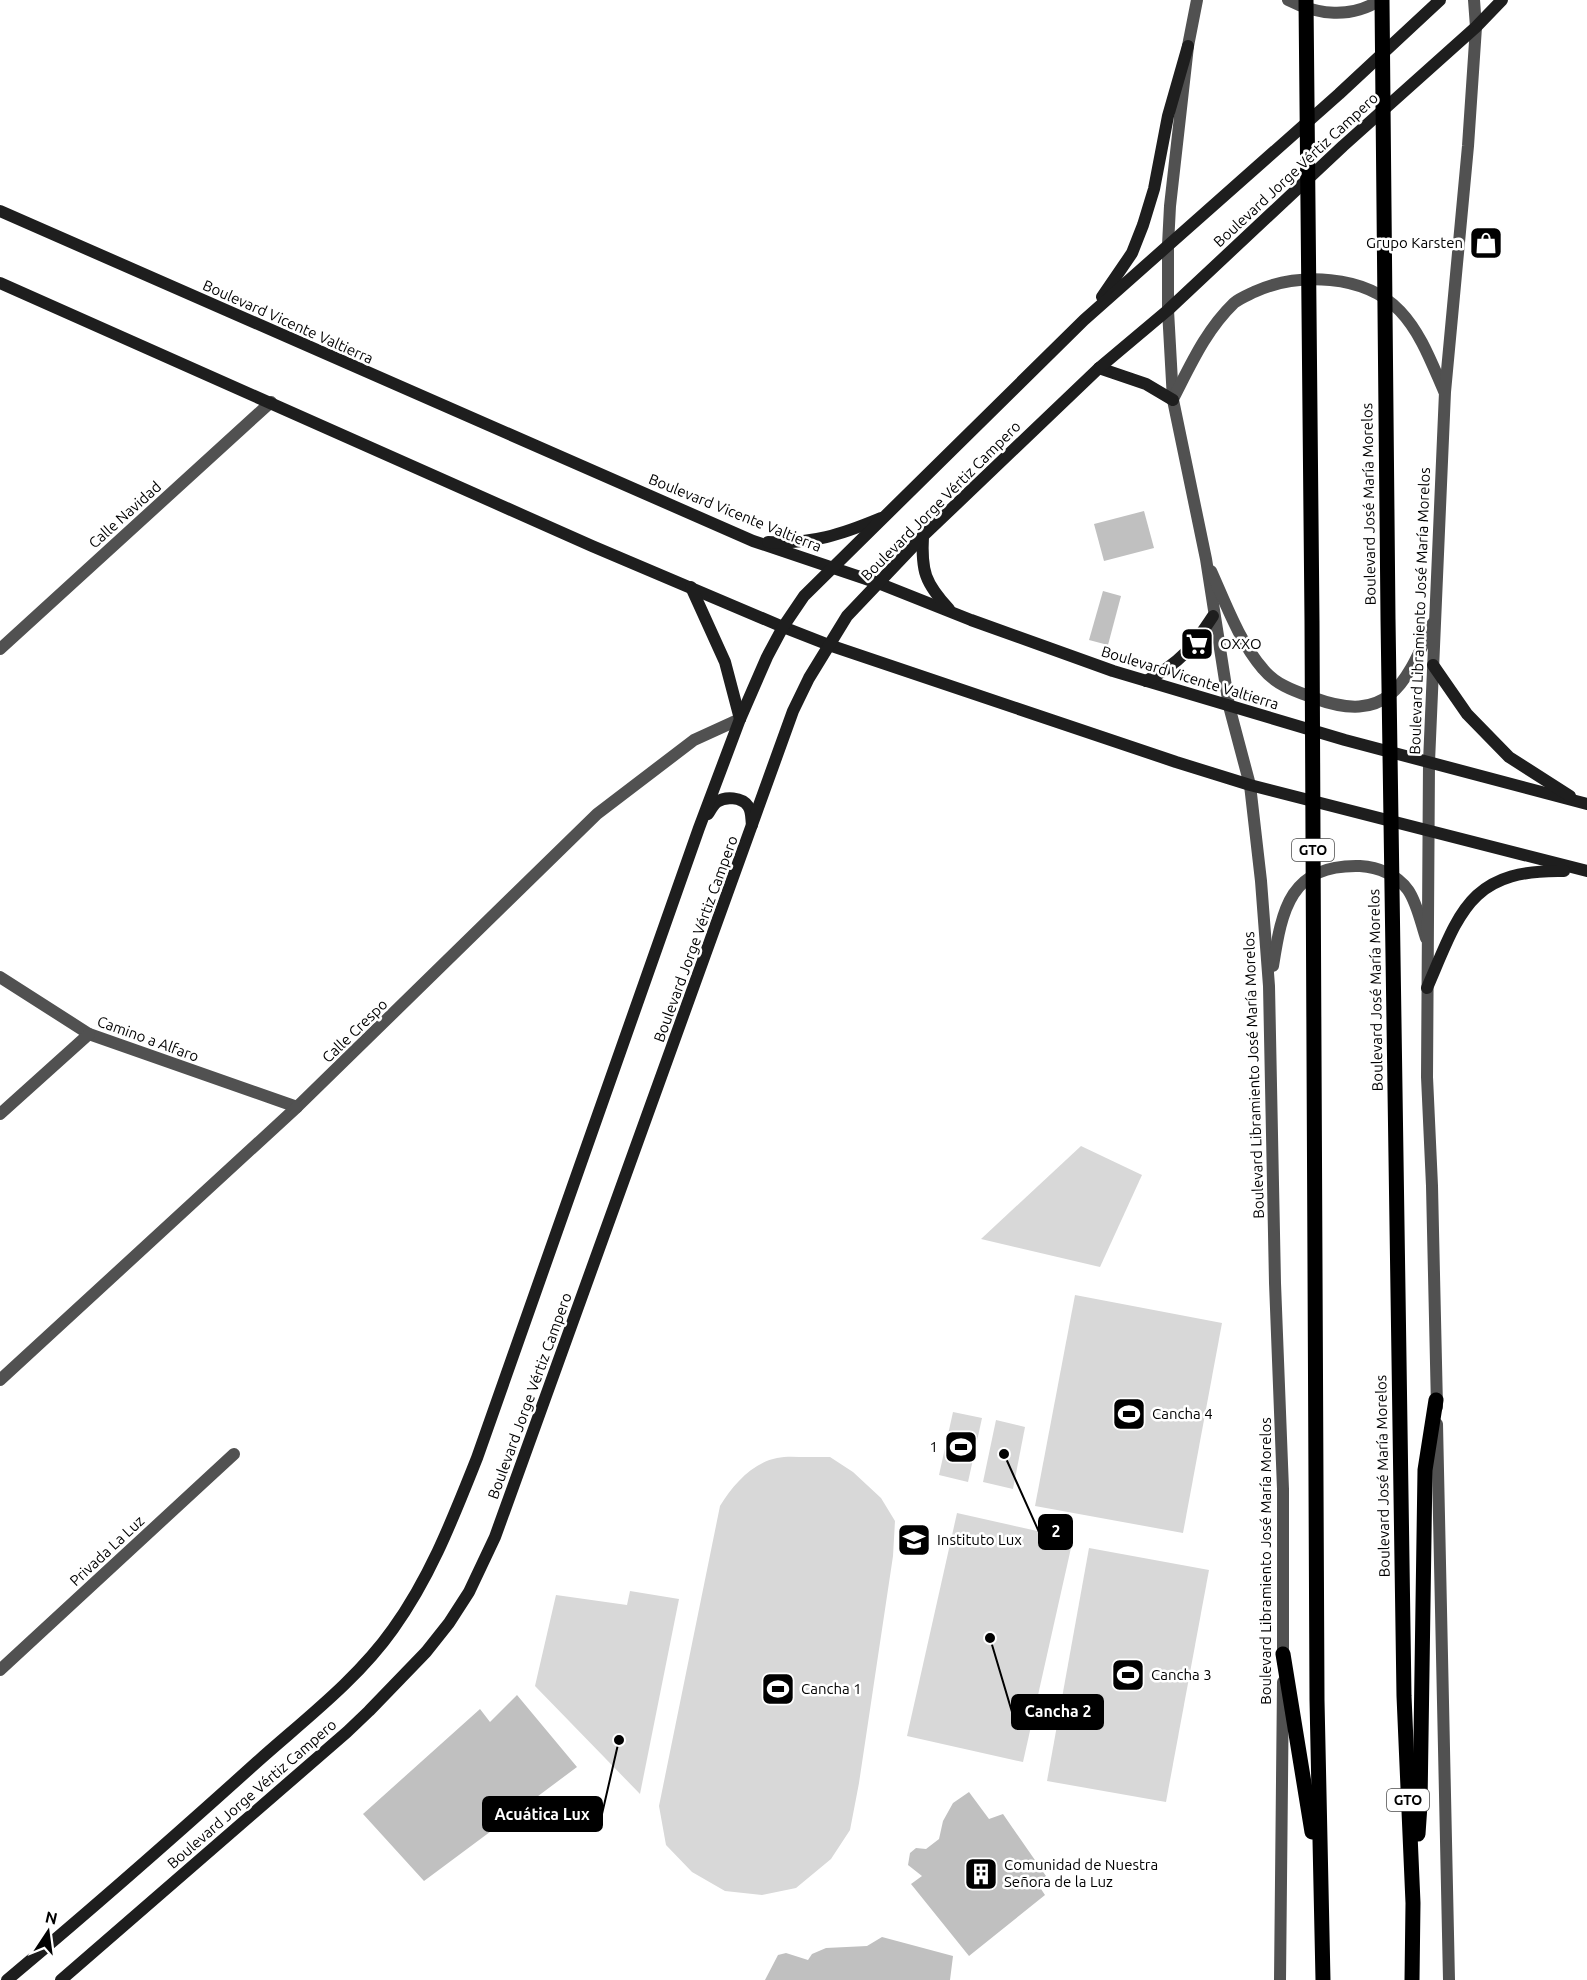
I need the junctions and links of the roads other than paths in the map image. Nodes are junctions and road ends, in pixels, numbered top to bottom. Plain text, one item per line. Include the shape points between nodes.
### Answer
1 (1197, 0) edge
2 (1288, 0) edge
3 (1306, 0) edge
4 (1381, 0) edge
5 (1440, 0) edge
6 (1474, 0) edge
7 (1502, 0) edge
8 (1476, 27) junction
9 (1188, 46) junction
10 (0, 211) edge
11 (1168, 245) junction
12 (0, 283) edge
13 (1168, 310) junction
14 (1084, 320) junction
15 (1099, 368) junction
16 (1445, 392) junction
17 (1173, 400) junction
18 (271, 402) junction
19 (888, 515) junction
20 (923, 536) junction
21 (753, 541) junction
22 (1206, 559) junction
23 (832, 568) junction
24 (878, 583) junction
25 (691, 587) junction
26 (951, 612) junction
27 (1437, 615) junction
28 (1214, 616) junction
29 (783, 627) junction
30 (829, 645) junction
31 (0, 649) edge
32 (1433, 665) junction
33 (1146, 681) junction
34 (1229, 706) junction
35 (740, 719) junction
36 (1429, 762) junction
37 (1250, 784) junction
38 (1584, 804) edge
39 (699, 828) junction
40 (752, 829) junction
41 (1430, 831) junction
42 (1587, 871) edge
43 (1429, 944) junction
44 (0, 976) edge
45 (1269, 986) junction
46 (1427, 988) junction
47 (89, 1034) junction
48 (297, 1107) junction
49 (0, 1114) edge
50 (0, 1380) edge
51 (1437, 1400) junction
52 (234, 1454) dead end
53 (1283, 1654) junction
54 (0, 1670) edge
55 (1321, 1888) junction
56 (1413, 1903) junction
57 (7, 1980) edge
58 (61, 1980) edge
59 (1280, 1980) edge
60 (1323, 1980) edge
61 (1412, 1980) edge
62 (1449, 1980) edge

1 - 9 street, Boulevard Libramiento José María Morelos
2 - 4 street via 1307,10 1341,15
3 - 55 main road, GTO
4 - 56 main road, Boulevard José María Morelos / GTO via 1404,1696
5 - 11 main road, Boulevard Jorge Vértiz Campero
6 - 8 street, Boulevard Libramiento José María Morelos
7 - 8 main road, Boulevard Jorge Vértiz Campero
8 - 13 main road, Boulevard Jorge Vértiz Campero
8 - 16 street, Boulevard Libramiento José María Morelos
9 - 11 street, Boulevard Libramiento José María Morelos
9 - 14 main road via 1168,116 1154,189 1132,254
10 - 21 main road, Boulevard Vicente Valtierra
11 - 13 street, Boulevard Libramiento José María Morelos
11 - 14 main road, Boulevard Jorge Vértiz Campero
12 - 18 main road
13 - 15 main road, Boulevard Jorge Vértiz Campero
13 - 17 street, Boulevard Libramiento José María Morelos
14 - 19 main road, Boulevard Jorge Vértiz Campero
15 - 17 main road via 1146,384
15 - 20 main road, Boulevard Jorge Vértiz Campero
16 - 17 street via 1420,339 1400,311 1372,291 1343,282 1307,279 1265,287 1237,300 1215,322 1200,345
16 - 27 street, Boulevard Libramiento José María Morelos
17 - 22 street, Boulevard Libramiento José María Morelos
18 - 25 main road
18 - 31 street, Calle Navidad
19 - 21 main road via 830,538 784,543
19 - 23 main road, Boulevard Jorge Vértiz Campero
20 - 24 main road, Boulevard Jorge Vértiz Campero
20 - 26 main road via 921,561 926,578
21 - 23 main road, Boulevard Vicente Valtierra
22 - 27 street via 1240,636 1263,669 1284,687 1348,708 1376,704 1394,693 1413,667
22 - 28 street, Boulevard Libramiento José María Morelos
23 - 24 main road, Boulevard Vicente Valtierra
23 - 29 main road, Boulevard Jorge Vértiz Campero via 804,596
24 - 26 main road, Boulevard Vicente Valtierra
24 - 30 main road, Boulevard Jorge Vértiz Campero via 847,616
25 - 29 main road
25 - 35 main road via 725,662
26 - 33 main road, Boulevard Vicente Valtierra
27 - 32 street, Boulevard Libramiento José María Morelos
28 - 33 main road via 1177,663
28 - 34 street, Boulevard Libramiento José María Morelos
29 - 30 main road
29 - 35 main road, Boulevard Jorge Vértiz Campero
30 - 37 main road
30 - 40 main road, Boulevard Jorge Vértiz Campero via 793,711
32 - 36 street, Boulevard Libramiento José María Morelos
32 - 38 main road via 1467,714 1509,757
33 - 34 main road, Boulevard Vicente Valtierra
34 - 36 main road, Boulevard Vicente Valtierra
34 - 37 street, Boulevard Libramiento José María Morelos
35 - 39 main road, Boulevard Jorge Vértiz Campero
35 - 48 street, Calle Crespo via 694,740 597,814
36 - 38 main road, Boulevard Vicente Valtierra
36 - 41 street, Boulevard Libramiento José María Morelos
37 - 41 main road
37 - 45 street, Boulevard Libramiento José María Morelos
39 - 40 main road via 717,802 729,798 748,805
39 - 57 main road, Boulevard Jorge Vértiz Campero via 477,1458 420,1589 392,1631 353,1676
40 - 58 main road, Boulevard Jorge Vértiz Campero via 495,1537 469,1592 426,1652 347,1732
41 - 42 main road
41 - 43 street, Boulevard Libramiento José María Morelos
42 - 46 main road via 1539,870 1513,875 1483,889 1453,928
43 - 45 street via 1409,892 1399,880 1366,866 1323,870 1299,886 1285,910
43 - 46 street, Boulevard Libramiento José María Morelos
44 - 47 street, Camino a Alfaro
45 - 53 street, Boulevard Libramiento José María Morelos via 1283,1490
46 - 51 street, Boulevard Libramiento José María Morelos
47 - 48 street, Camino a Alfaro
47 - 49 street
48 - 50 street, Calle Crespo
51 - 56 main road via 1425,1470 1420,1805
51 - 62 street, Boulevard Libramiento José María Morelos
52 - 54 street, Privada La Luz
53 - 55 main road
53 - 59 street, Boulevard Libramiento José María Morelos
55 - 60 main road, GTO
56 - 61 main road, Boulevard José María Morelos / GTO

